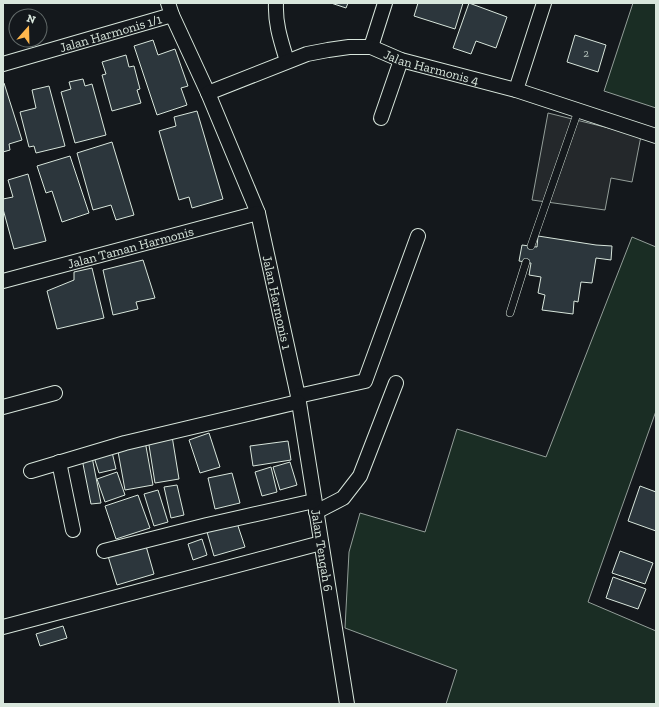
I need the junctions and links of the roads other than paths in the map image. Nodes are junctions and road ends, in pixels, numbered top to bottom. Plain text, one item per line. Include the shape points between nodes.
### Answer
1 (276, 3) edge
2 (385, 3) edge
3 (544, 3) edge
4 (170, 9) edge
5 (371, 47) junction
6 (401, 60) junction
7 (287, 61) junction
8 (3, 64) edge
9 (516, 90) junction
10 (208, 93) junction
11 (578, 111) junction
12 (381, 118) dead end
13 (656, 136) edge
14 (258, 213) junction
15 (418, 236) dead end
16 (531, 246) dead end
17 (526, 262) dead end
18 (3, 281) edge
19 (510, 313) dead end
20 (396, 383) dead end
21 (55, 393) dead end
22 (298, 399) junction
23 (3, 407) edge
24 (59, 462) junction
25 (31, 471) dead end
26 (315, 506) junction
27 (73, 530) dead end
28 (321, 543) junction
29 (104, 551) dead end
30 (3, 627) edge
31 (347, 704) edge

1 - 7 street via 278,35
2 - 5 street
3 - 9 street
4 - 8 street, Jalan Harmonis 1/1
4 - 10 street, Jalan Harmonis 1
5 - 6 street, Jalan Harmonis 4
5 - 7 street, Jalan Harmonis 4 via 328,50
6 - 9 street, Jalan Harmonis 4
6 - 12 street
7 - 10 street, Jalan Harmonis 4
9 - 11 street, Jalan Harmonis 4
10 - 14 street, Jalan Harmonis 1
11 - 13 street, Jalan Harmonis 4
11 - 16 lane
14 - 18 street, Jalan Taman Harmonis
14 - 22 street, Jalan Harmonis 1
15 - 22 street via 365,381
17 - 19 lane
20 - 26 street via 360,476 343,498
21 - 23 street
22 - 24 street
22 - 26 street, Jalan Tengah 6
24 - 25 street
24 - 27 street
26 - 28 street, Jalan Tengah 6
26 - 29 street via 207,525
28 - 30 street
28 - 31 street, Jalan Tengah 6

